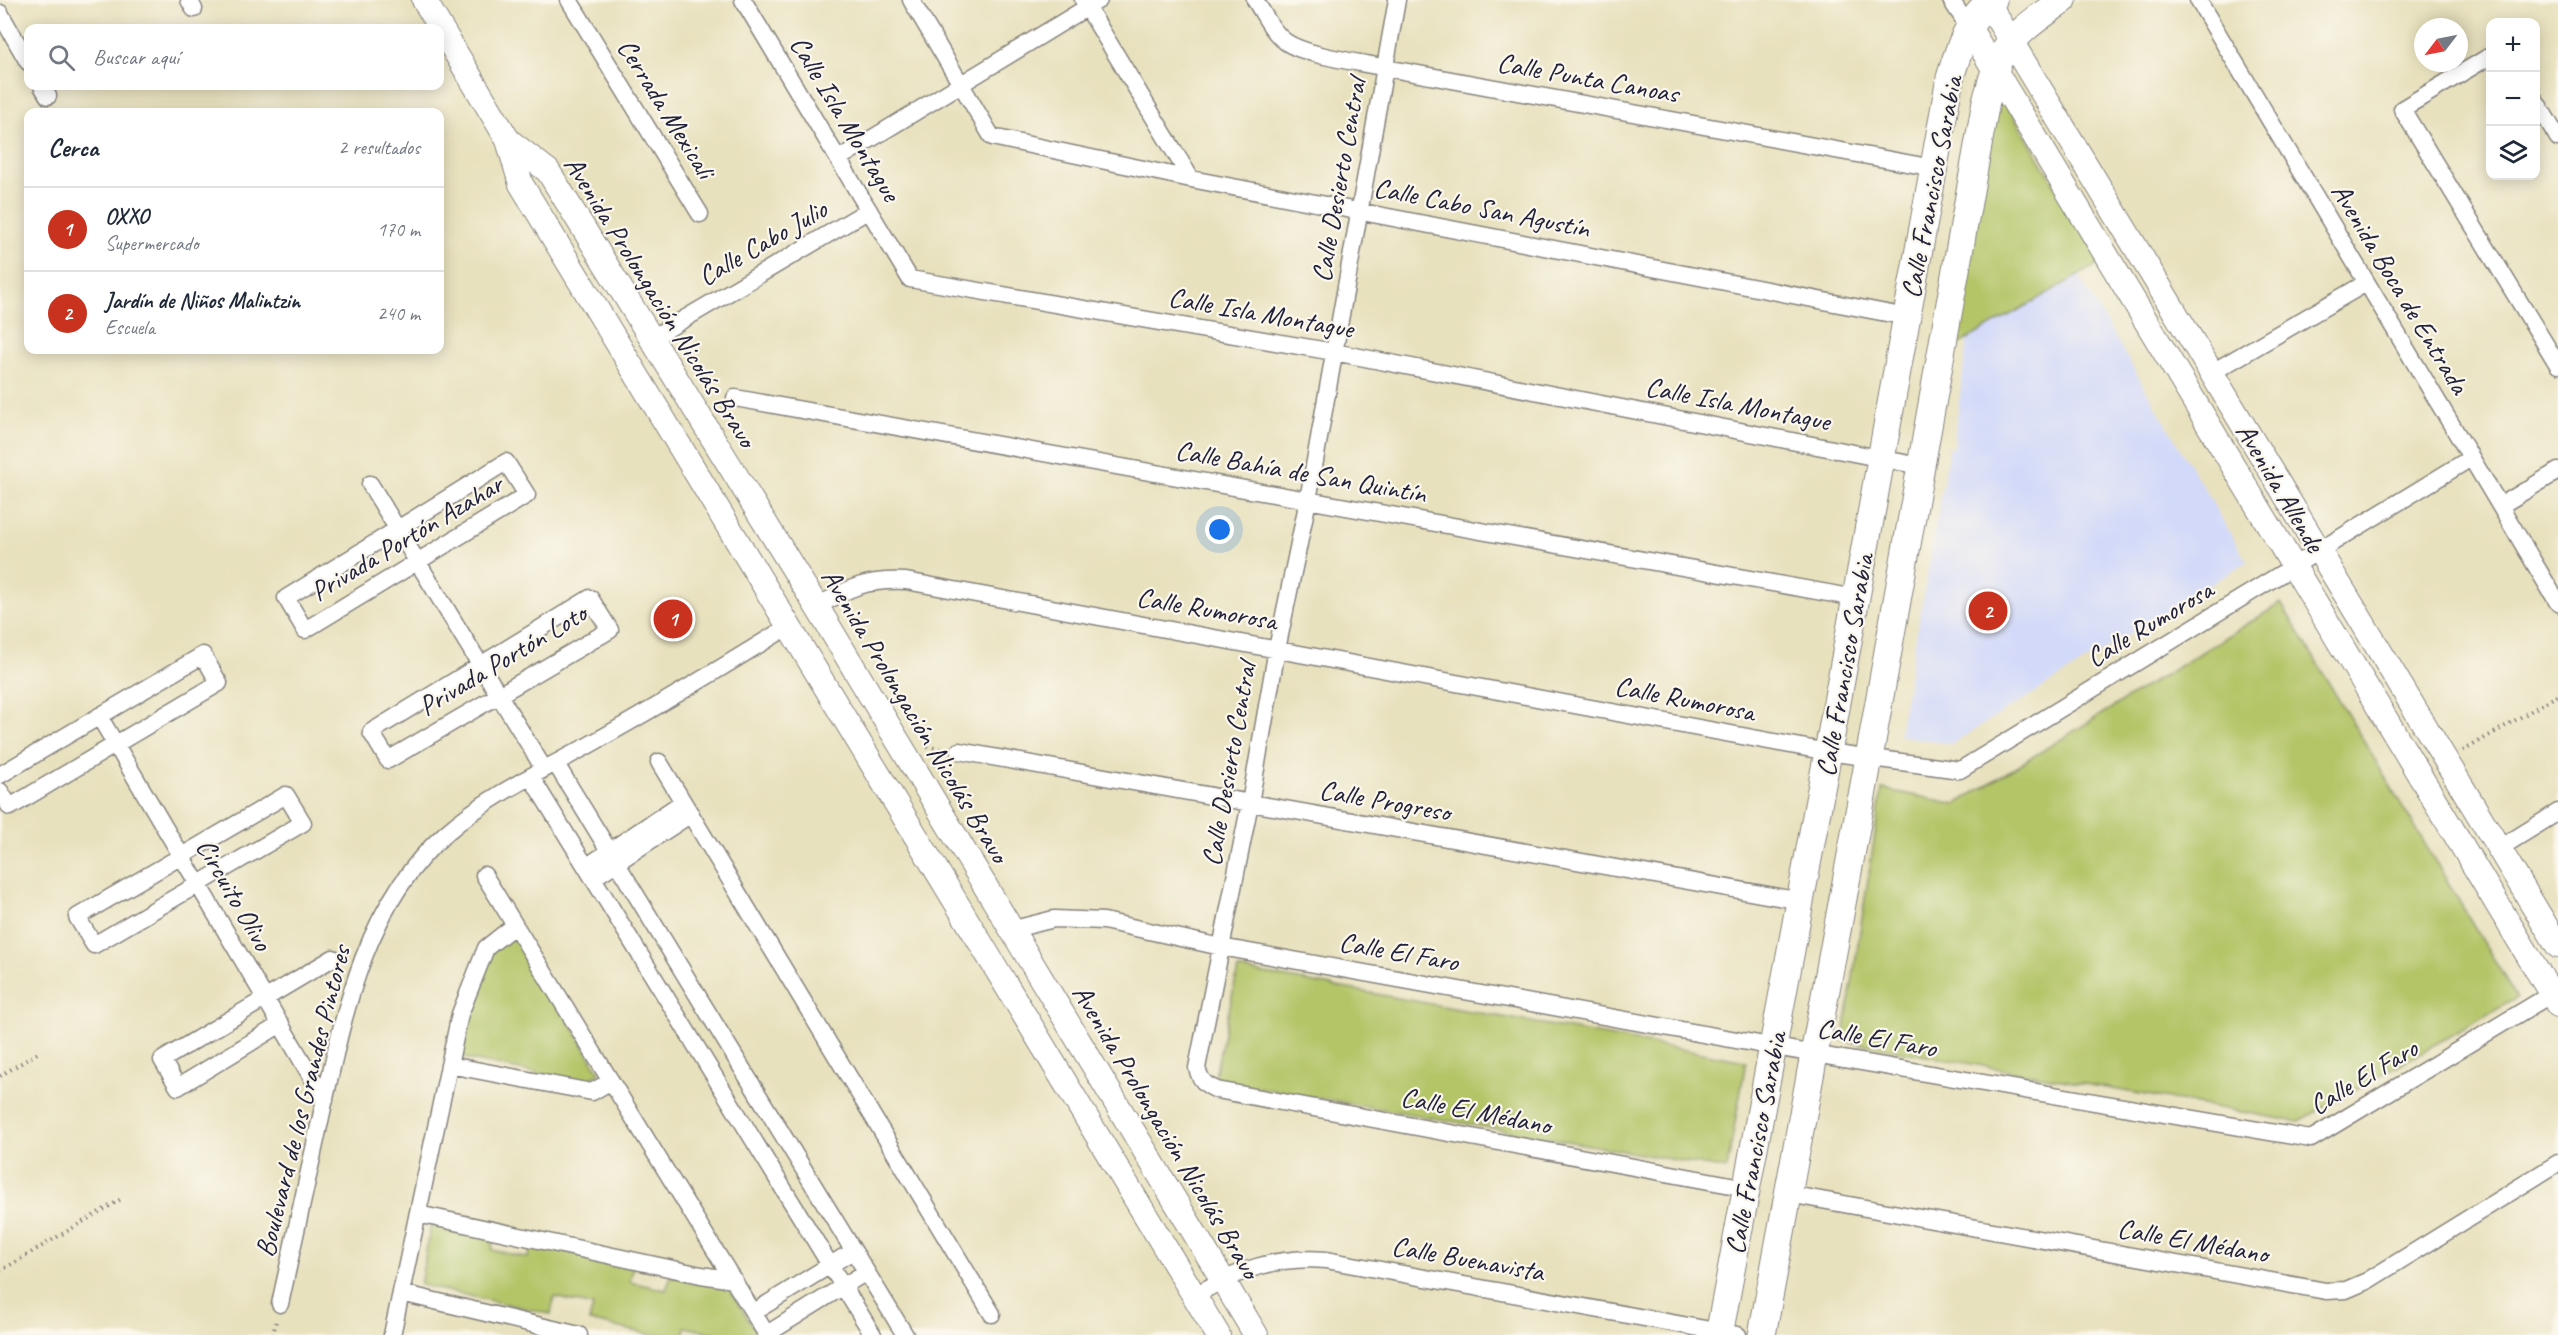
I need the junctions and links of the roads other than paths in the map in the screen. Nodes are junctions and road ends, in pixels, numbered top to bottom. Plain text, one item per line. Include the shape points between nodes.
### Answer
1 (424, 0) edge
2 (569, 0) edge
3 (743, 0) edge
4 (911, 0) edge
5 (1255, 0) edge
6 (1397, 0) edge
7 (1951, 0) edge
8 (2063, 0) edge
9 (2198, 0) edge
10 (1989, 1) edge
11 (1089, 2) edge
12 (0, 14) edge
13 (438, 24) edge
14 (1970, 29) junction
15 (444, 33) edge
16 (2012, 42) junction
17 (24, 55) edge
18 (2486, 58) edge
19 (1386, 68) junction
20 (1996, 72) junction
21 (962, 83) junction
22 (2540, 109) edge
23 (2558, 138) edge
24 (508, 140) junction
25 (838, 159) junction
26 (1934, 168) junction
27 (1191, 179) junction
28 (869, 210) junction
29 (1360, 210) junction
30 (700, 214) dead end
31 (2366, 283) junction
32 (1907, 317) junction
33 (652, 338) junction
34 (1334, 352) junction
35 (2558, 365) edge
36 (2211, 373) junction
37 (735, 398) dead end
38 (2471, 458) junction
39 (1880, 459) junction
40 (1920, 466) junction
41 (2558, 471) edge
42 (370, 484) dead end
43 (1308, 500) junction
44 (2500, 506) junction
45 (398, 529) junction
46 (2319, 551) junction
47 (417, 561) junction
48 (2294, 566) junction
49 (1856, 598) junction
50 (2558, 603) edge
51 (817, 607) junction
52 (789, 626) junction
53 (1277, 649) junction
54 (481, 665) junction
55 (499, 695) junction
56 (99, 716) junction
57 (116, 744) junction
58 (959, 751) dead end
59 (1828, 752) junction
60 (1869, 758) junction
61 (659, 762) dead end
62 (544, 770) junction
63 (0, 775) edge
64 (0, 790) edge
65 (1250, 803) junction
66 (687, 808) junction
67 (2558, 812) edge
68 (2500, 848) junction
69 (182, 856) junction
70 (613, 857) junction
71 (590, 872) junction
72 (484, 875) dead end
73 (198, 884) junction
74 (1801, 901) junction
75 (515, 926) junction
76 (1010, 930) junction
77 (2558, 946) edge
78 (1221, 947) junction
79 (333, 958) dead end
80 (2556, 997) edge
81 (266, 999) junction
82 (280, 1024) junction
83 (1774, 1045) junction
84 (1814, 1054) junction
85 (449, 1065) junction
86 (1199, 1077) joint
87 (611, 1081) junction
88 (325, 1100) junction
89 (2558, 1163) edge
90 (1747, 1188) junction
91 (1788, 1194) junction
92 (418, 1214) junction
93 (853, 1251) junction
94 (830, 1265) junction
95 (866, 1272) junction
96 (1222, 1279) junction
97 (734, 1280) junction
98 (843, 1287) junction
99 (401, 1293) junction
100 (1194, 1296) junction
101 (280, 1304) dead end
102 (754, 1312) junction
103 (992, 1314) dead end
104 (1726, 1334) edge
105 (392, 1335) edge
106 (579, 1335) edge
107 (767, 1335) edge
108 (873, 1335) edge
109 (906, 1335) edge
110 (1218, 1335) edge
111 (1256, 1335) edge
112 (1761, 1335) edge

1 - 13 main road, Avenida Prolongación Nicolás Bravo
2 - 30 street, Cerrada Mexicali
3 - 25 street, Calle Isla Montague
4 - 21 street, Calle Cabo San Agustín
5 - 19 street, Calle Punta Canoas via 1285,41 1301,49
6 - 19 street, Calle Desierto Central
7 - 14 street, Avenida Allende
8 - 16 main road, Calle Francisco Sarabia
9 - 31 street, Avenida Boca de Entrada
10 - 14 main road, Calle Francisco Sarabia
10 - 16 main road, Avenida Allende
11 - 21 street
11 - 27 street
12 - 17 street
14 - 20 main road, Avenida Allende
14 - 26 main road, Calle Francisco Sarabia via 1950,78
15 - 24 main road, Avenida Prolongación Nicolás Bravo
16 - 20 main road, Calle Francisco Sarabia via 2000,58
16 - 36 main road, Avenida Allende
18 - 35 street via 2402,109
19 - 26 street, Calle Punta Canoas
19 - 29 street, Calle Desierto Central
20 - 40 main road, Calle Francisco Sarabia via 1986,101 1971,177
20 - 48 main road, Avenida Allende
21 - 25 street
21 - 27 street, Calle Cabo San Agustín via 992,137
22 - 23 street
24 - 33 main road, Avenida Prolongación Nicolás Bravo via 548,171
24 - 52 main road, Avenida Prolongación Nicolás Bravo via 521,184
25 - 28 street, Calle Isla Montague
26 - 32 main road, Calle Francisco Sarabia
27 - 29 street, Calle Cabo San Agustín
28 - 33 street, Calle Cabo Julio
28 - 34 street, Calle Isla Montague via 910,279
29 - 32 street, Calle Cabo San Agustín
29 - 34 street, Calle Desierto Central
31 - 36 street
31 - 38 street, Avenida Boca de Entrada
32 - 39 main road, Calle Francisco Sarabia
33 - 51 main road, Avenida Prolongación Nicolás Bravo
34 - 39 street, Calle Isla Montague
34 - 43 street, Calle Desierto Central
36 - 46 main road, Avenida Allende
37 - 43 street, Calle Bahía de San Quintín
38 - 44 street, Avenida Boca de Entrada
38 - 46 street, Calle Rumorosa
39 - 40 street, Calle Isla Montague
39 - 49 main road, Calle Francisco Sarabia
40 - 60 main road, Calle Francisco Sarabia
41 - 44 street
42 - 45 street
43 - 49 street, Calle Bahía de San Quintín
43 - 53 street, Calle Desierto Central
44 - 50 street, Avenida Boca de Entrada
45 - 47 street
45 - 47 street, Privada Portón Azahar via 506,462 527,495
45 - 47 street, Privada Portón Azahar via 286,598 304,630
46 - 48 street, Calle Rumorosa
46 - 68 main road, Avenida Allende
47 - 54 street
48 - 60 street, Calle Rumorosa via 1960,770
48 - 80 main road, Avenida Allende
49 - 59 main road, Calle Francisco Sarabia
51 - 52 main road
51 - 53 street, Calle Rumorosa via 844,590 865,583 906,580
51 - 76 main road, Avenida Prolongación Nicolás Bravo
52 - 62 street, Boulevard de los Grandes Pintores
52 - 100 main road, Avenida Prolongación Nicolás Bravo
53 - 59 street, Calle Rumorosa
53 - 65 street, Calle Desierto Central
54 - 55 street
54 - 55 street, Privada Portón Loto via 371,732 388,760
54 - 55 street, Privada Portón Loto via 591,598 609,630
55 - 62 street
56 - 57 street, Circuito Olivo
56 - 57 street via 203,655 219,683
56 - 63 street
57 - 64 street via 10,807
57 - 69 street, Circuito Olivo
58 - 65 street, Calle Progreso
59 - 60 street, Calle Rumorosa
59 - 74 main road, Calle Francisco Sarabia
60 - 84 main road, Calle Francisco Sarabia
61 - 66 street
62 - 70 street
62 - 71 street
62 - 88 street, Boulevard de los Grandes Pintores via 482,805 445,834 391,900 372,935 350,997
65 - 74 street, Calle Progreso
65 - 78 street, Calle Desierto Central
66 - 70 street
66 - 103 street
67 - 68 street
68 - 77 main road, Avenida Allende
69 - 73 street, Circuito Olivo
69 - 73 street via 78,917 94,945
69 - 73 street via 286,795 303,823
70 - 71 street
70 - 93 street
71 - 94 street
72 - 75 street
73 - 81 street, Circuito Olivo
74 - 83 main road, Calle Francisco Sarabia
75 - 85 street via 486,948 460,1014
75 - 87 street
76 - 78 street, Calle El Faro via 1054,919 1082,919
76 - 96 main road, Avenida Prolongación Nicolás Bravo
78 - 83 street, Calle El Faro
78 - 86 street, Calle Desierto Central via 1197,1068
79 - 81 street
80 - 84 street, Calle El Faro via 2311,1139
81 - 82 street, Circuito Olivo
81 - 82 street via 162,1060 178,1087
82 - 88 street, Circuito Olivo
83 - 84 street, Calle El Faro
83 - 90 main road, Calle Francisco Sarabia
84 - 91 main road, Calle Francisco Sarabia
85 - 87 street via 592,1092
85 - 92 street
86 - 90 street, Calle El Médano via 1217,1090
87 - 97 street
88 - 101 street, Boulevard de los Grandes Pintores
89 - 91 street, Calle El Médano via 2367,1281 2346,1290 2326,1291
90 - 104 main road, Calle Francisco Sarabia
91 - 112 main road, Calle Francisco Sarabia
92 - 97 street
92 - 99 street
93 - 94 street
93 - 95 street
94 - 98 street
94 - 102 street
95 - 98 street
95 - 109 street
96 - 100 street, Calle Buenavista
96 - 104 street, Calle Buenavista via 1278,1260 1326,1260
96 - 111 main road, Avenida Prolongación Nicolás Bravo
97 - 102 street
98 - 107 street
98 - 108 street
99 - 105 street
99 - 106 street
100 - 110 main road, Avenida Prolongación Nicolás Bravo
102 - 107 street

